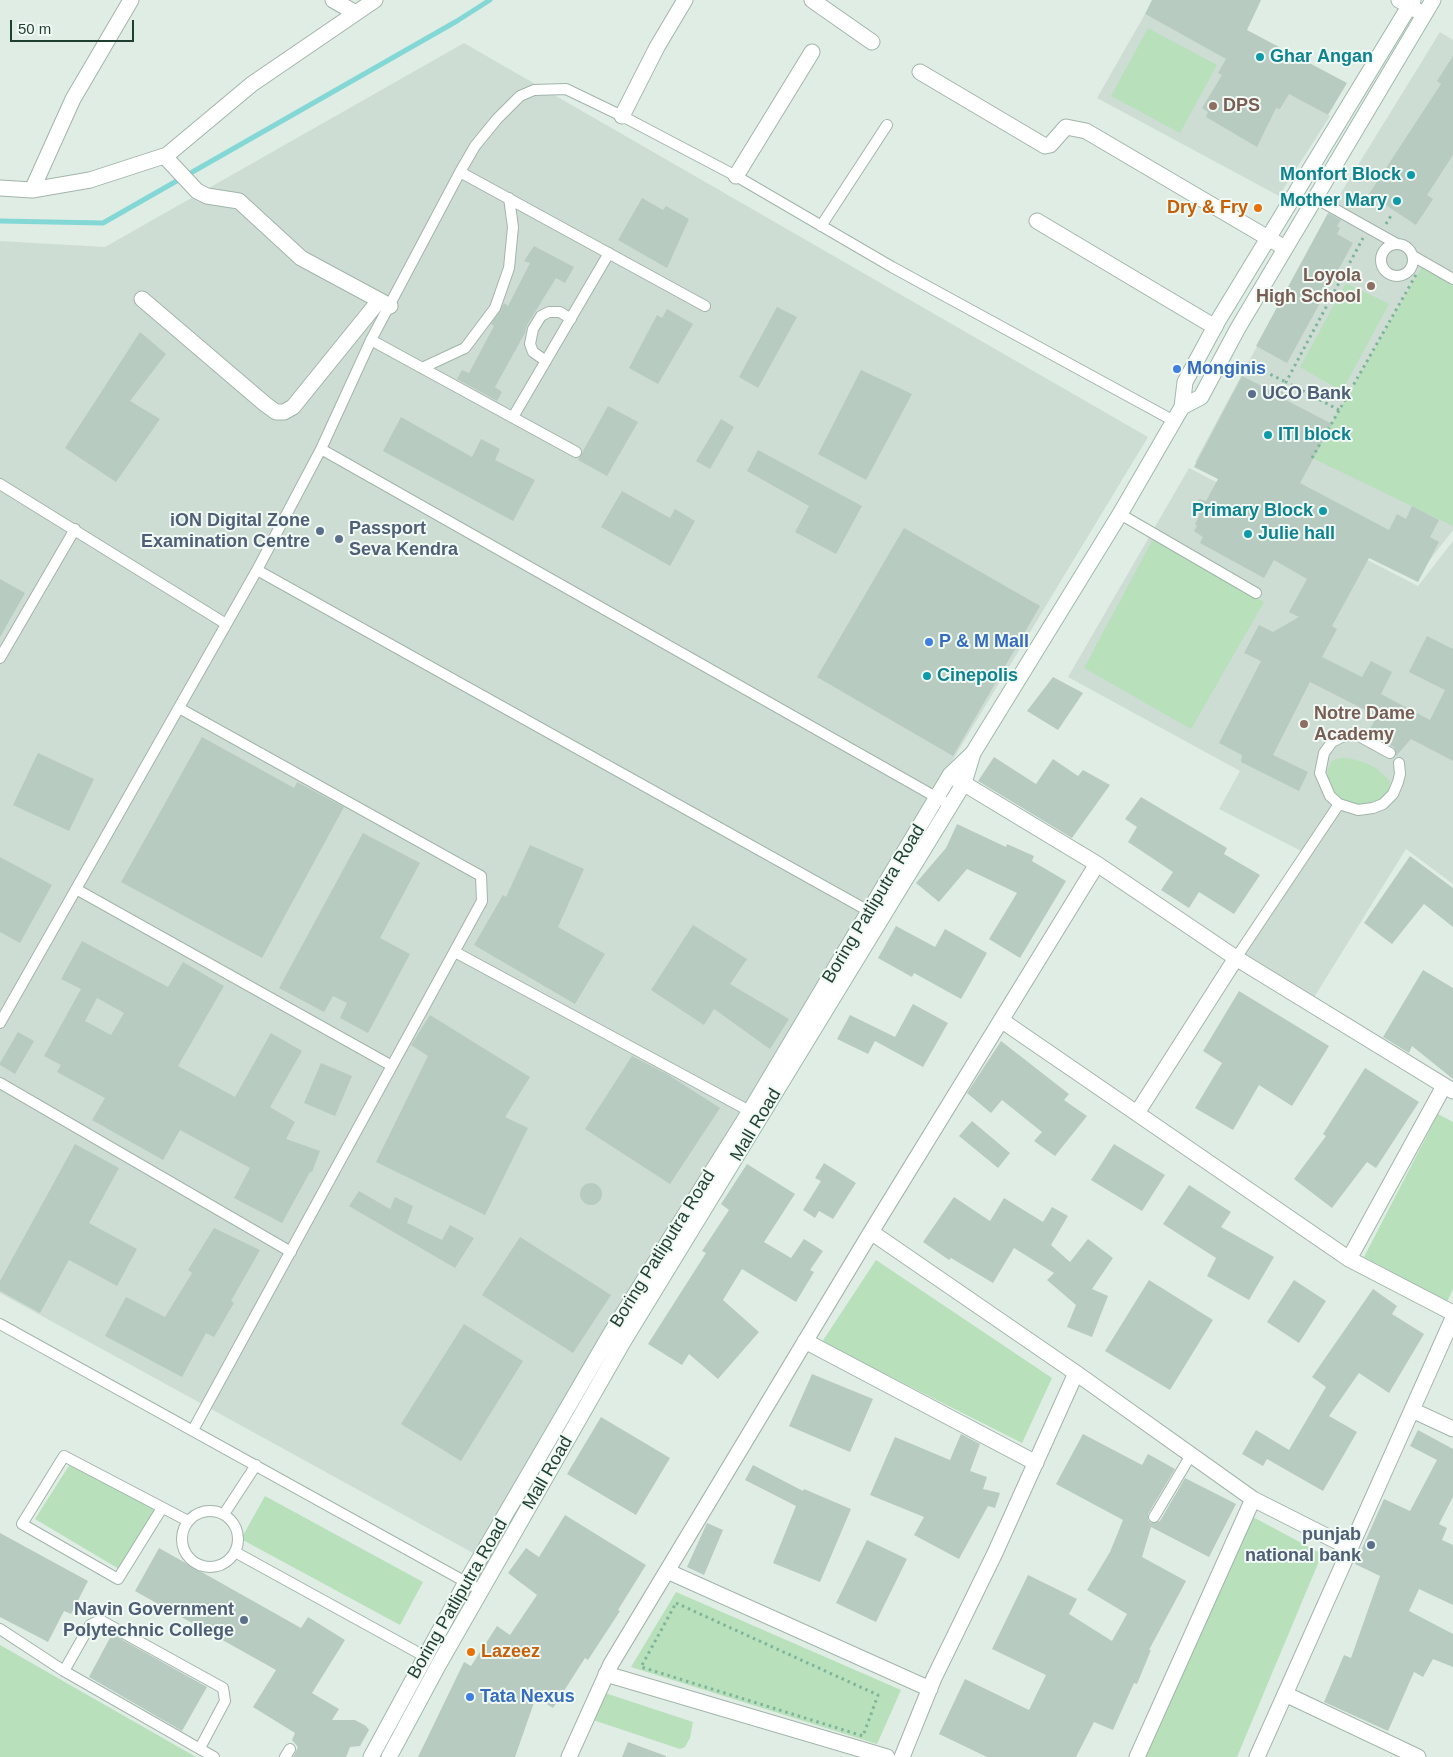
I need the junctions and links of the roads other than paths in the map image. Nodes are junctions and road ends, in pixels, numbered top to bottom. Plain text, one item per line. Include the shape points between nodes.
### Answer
1 (131, 0) edge
2 (333, 0) edge
3 (375, 0) edge
4 (685, 0) edge
5 (812, 0) edge
6 (1433, 0) edge
7 (1407, 2) edge
8 (354, 12) junction
9 (1423, 14) junction
10 (872, 42) dead end
11 (812, 52) dead end
12 (920, 72) dead end
13 (1363, 81) junction
14 (1379, 89) junction
15 (622, 116) junction
16 (887, 125) dead end
17 (170, 160) junction
18 (1315, 161) junction
19 (1331, 170) junction
20 (460, 172) junction
21 (736, 176) junction
22 (0, 188) edge
23 (32, 190) junction
24 (509, 198) junction
25 (1315, 198) junction
26 (1037, 221) dead end
27 (821, 226) junction
28 (1268, 238) junction
29 (1397, 244) junction
30 (1285, 248) junction
31 (609, 253) junction
32 (1413, 256) junction
33 (1453, 279) edge
34 (142, 299) dead end
35 (384, 304) junction
36 (705, 306) dead end
37 (571, 319) junction
38 (1217, 323) junction
39 (1238, 328) junction
40 (371, 340) junction
41 (546, 362) junction
42 (422, 368) junction
43 (1182, 407) junction
44 (513, 417) junction
45 (1174, 421) junction
46 (321, 449) junction
47 (576, 452) dead end
48 (0, 484) edge
49 (1120, 514) junction
50 (74, 530) junction
51 (257, 570) junction
52 (1256, 593) dead end
53 (226, 624) junction
54 (0, 658) edge
55 (178, 708) junction
56 (973, 753) junction
57 (1390, 753) dead end
58 (1399, 763) dead end
59 (950, 775) junction
60 (964, 783) junction
61 (936, 798) junction
62 (1339, 804) junction
63 (950, 805) junction
64 (1097, 864) junction
65 (76, 889) junction
66 (876, 915) junction
67 (454, 952) junction
68 (1236, 958) junction
69 (1001, 1020) junction
70 (0, 1023) edge
71 (392, 1066) junction
72 (0, 1083) edge
73 (1448, 1088) edge
74 (1137, 1113) junction
75 (755, 1114) junction
76 (870, 1232) junction
77 (291, 1252) junction
78 (1349, 1258) junction
79 (1453, 1313) edge
80 (1453, 1318) edge
81 (0, 1324) edge
82 (617, 1338) junction
83 (805, 1341) junction
84 (1076, 1373) junction
85 (1412, 1410) junction
86 (1453, 1429) edge
87 (193, 1430) junction
88 (1191, 1455) junction
89 (1036, 1463) junction
90 (256, 1465) junction
91 (1254, 1499) junction
92 (162, 1508) junction
93 (510, 1508) junction
94 (224, 1514) junction
95 (523, 1517) junction
96 (1154, 1517) dead end
97 (188, 1521) junction
98 (1350, 1548) junction
99 (235, 1552) junction
100 (667, 1571) junction
101 (466, 1582) junction
102 (482, 1591) junction
103 (0, 1629) edge
104 (424, 1656) junction
105 (439, 1664) junction
106 (64, 1671) junction
107 (606, 1674) junction
108 (930, 1689) junction
109 (1285, 1694) junction
110 (200, 1748) junction
111 (214, 1757) edge
112 (371, 1757) edge
113 (389, 1757) edge
114 (569, 1757) edge
115 (887, 1757) edge
116 (902, 1757) edge
117 (1137, 1757) edge
118 (1257, 1757) edge
119 (1418, 1757) edge

1 - 23 street via 73,99
2 - 8 street
3 - 8 street
4 - 15 street
5 - 10 street
6 - 9 street
7 - 9 street
7 - 13 street
8 - 17 street via 252,84
9 - 14 street
11 - 21 street
12 - 28 street via 1045,146 1050,145 1066,127 1086,131
13 - 14 street
13 - 18 street
14 - 19 street
15 - 20 lane via 566,89 534,90 520,96 497,119 475,146
15 - 21 lane
16 - 27 lane
17 - 23 street via 90,180
17 - 35 street via 191,186 207,196 239,201 301,258
18 - 19 street
18 - 28 street
19 - 25 street
20 - 24 lane
20 - 35 lane
21 - 27 lane
22 - 23 street
24 - 31 lane
24 - 42 lane via 513,227 509,268 495,308 465,348
25 - 29 lane
25 - 30 street
26 - 38 street
27 - 45 lane
28 - 30 street
28 - 38 street
29 - 32 lane via 1408,247
29 - 32 lane via 1383,252 1382,262 1386,271 1395,276 1404,274 1412,267
30 - 39 street
31 - 36 lane
31 - 37 lane
32 - 33 lane
34 - 35 street via 276,412 293,407
35 - 40 lane
37 - 41 lane
37 - 41 lane via 560,312 549,312 533,328 530,344 538,357
38 - 39 street
38 - 43 street via 1184,382
39 - 43 street via 1201,397
40 - 42 lane
40 - 46 lane
41 - 44 lane
42 - 44 lane
43 - 45 street
44 - 47 lane
45 - 49 street
46 - 51 lane
46 - 61 lane
48 - 50 lane
49 - 52 lane
49 - 56 street
50 - 53 lane
50 - 54 lane
51 - 53 lane
51 - 66 lane
53 - 55 lane
55 - 65 lane
55 - 67 lane via 481,876 482,901
56 - 59 street, Boring Patliputra Road
56 - 60 street, Mall Road
57 - 62 lane via 1359,736 1344,736 1332,742 1324,753 1320,773 1330,796
58 - 62 lane via 1398,782 1384,804 1358,810
59 - 60 street
59 - 61 street, Boring Patliputra Road
60 - 63 street, Mall Road
60 - 64 street
61 - 63 lane
61 - 66 street, Boring Patliputra Road
62 - 68 lane
63 - 66 street, Mall Road
64 - 68 street
64 - 69 street
65 - 70 lane
65 - 71 lane
66 - 75 street, Mall Road
67 - 71 lane
67 - 75 lane
68 - 73 street
68 - 74 street
69 - 74 street
69 - 76 street
71 - 77 lane
72 - 77 lane
73 - 78 street
74 - 78 street
75 - 82 street, Mall Road
76 - 83 street
76 - 84 street
77 - 87 lane
78 - 79 street
80 - 85 street
81 - 87 lane
82 - 93 street, Boring Patliputra Road
82 - 95 street, Mall Road
83 - 89 street
83 - 100 street
84 - 88 street
84 - 89 street
85 - 86 street
85 - 98 street
87 - 90 lane
88 - 91 street
88 - 96 lane
89 - 108 street
90 - 94 lane
90 - 101 lane
91 - 98 street
91 - 117 street
92 - 92 lane via 64,1456 22,1524 118,1579
92 - 97 lane
93 - 95 street
93 - 101 street, Boring Patliputra Road
94 - 97 lane via 209,1510
94 - 99 lane via 236,1527
95 - 102 street, Mall Road
97 - 99 lane via 183,1529 183,1548 194,1563 203,1567 222,1565
98 - 109 street
99 - 104 lane
100 - 107 street
100 - 108 street
101 - 102 lane
101 - 104 street, Boring Patliputra Road
102 - 105 street, Mall Road
103 - 106 lane
104 - 105 street
104 - 112 street, Boring Patliputra Road
105 - 113 street, Mall Road
106 - 110 lane
106 - 110 lane via 90,1625 100,1620 224,1688 225,1701
107 - 114 street
107 - 115 street
108 - 116 street
109 - 118 street
109 - 119 street
110 - 111 lane

